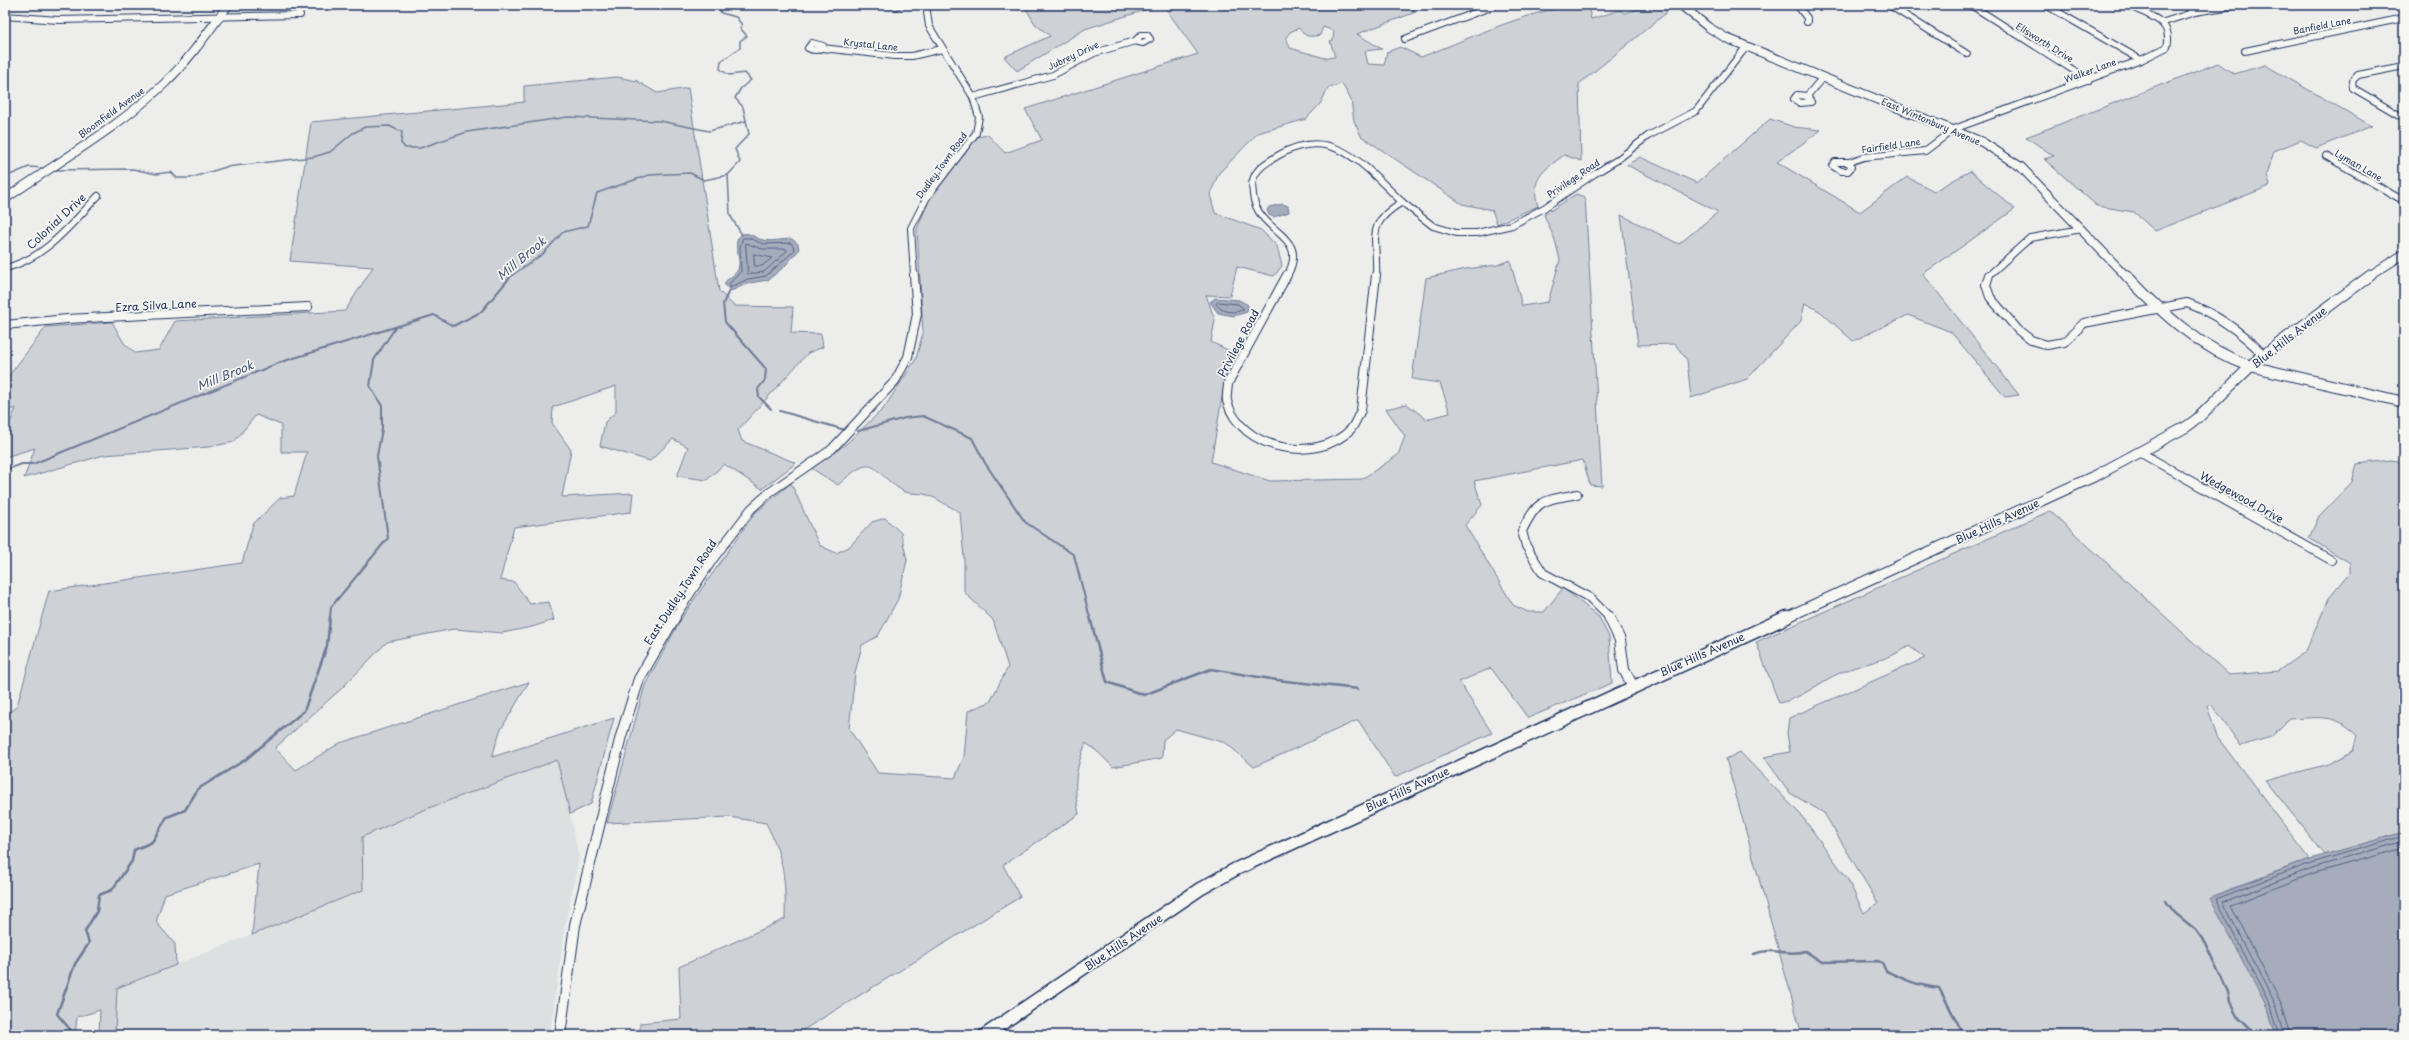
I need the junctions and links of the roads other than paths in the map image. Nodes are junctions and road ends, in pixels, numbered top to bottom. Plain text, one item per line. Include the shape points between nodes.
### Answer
1 (228, 5) edge
2 (926, 5) edge
3 (1496, 5) edge
4 (1681, 5) edge
5 (1797, 5) edge
6 (1889, 5) edge
7 (1971, 5) edge
8 (2046, 5) edge
9 (2127, 5) edge
10 (2185, 5) edge
11 (2238, 5) edge
12 (2195, 12) junction
13 (300, 15) dead end
14 (5, 16) edge
15 (220, 16) junction
16 (2404, 18) edge
17 (1807, 22) dead end
18 (2164, 22) junction
19 (1405, 39) dead end
20 (1135, 41) dead end
21 (1746, 47) junction
22 (822, 48) dead end
23 (942, 49) junction
24 (2245, 51) dead end
25 (1967, 54) dead end
26 (2141, 60) junction
27 (2404, 66) edge
28 (1824, 77) junction
29 (2089, 80) junction
30 (1807, 96) dead end
31 (973, 98) junction
32 (2404, 118) edge
33 (1954, 129) junction
34 (2326, 156) dead end
35 (1849, 162) dead end
36 (98, 196) dead end
37 (5, 199) edge
38 (2404, 201) edge
39 (1403, 202) junction
40 (911, 228) joint
41 (2082, 229) junction
42 (2404, 254) edge
43 (5, 268) edge
44 (308, 307) dead end
45 (2159, 310) junction
46 (5, 325) edge
47 (2263, 354) junction
48 (2250, 366) junction
49 (2404, 402) edge
50 (2141, 453) junction
51 (1577, 494) dead end
52 (2331, 560) dead end
53 (1633, 686) junction
54 (560, 1035) edge
55 (985, 1035) edge

1 - 15 main road, Bloomfield Avenue
2 - 23 street, Dudley Town Road via 929,26
3 - 19 street
4 - 21 main road, East Wintonbury Avenue via 1708,27
5 - 17 street via 1807,18
6 - 25 street
7 - 29 street, Ellsworth Drive
8 - 26 street
9 - 18 street
10 - 12 street
11 - 12 street
12 - 18 street
13 - 15 street
14 - 15 street via 58,20
15 - 37 main road, Bloomfield Avenue via 183,64 153,94 126,116
16 - 24 street, Banfield Lane
18 - 26 street, Walker Lane via 2169,29 2170,39 2167,47
20 - 31 street, Jubrey Drive via 1094,54 1053,75
21 - 28 main road, East Wintonbury Avenue
21 - 39 street, Privilege Road via 1696,111 1647,136 1622,157 1526,220 1477,233 1453,233 1430,225
22 - 23 street, Krystal Lane via 895,56 912,56
23 - 31 street, Dudley Town Road
26 - 29 street, Walker Lane
27 - 32 street via 2358,75 2352,81 2353,88
28 - 30 street
28 - 33 main road, East Wintonbury Avenue
29 - 33 street, Walker Lane
31 - 40 street, Dudley Town Road via 979,118 976,133 926,197
33 - 35 street, Fairfield Lane via 1924,151 1864,157
33 - 41 main road, East Wintonbury Avenue via 1982,142 2021,167
34 - 38 street, Lyman Lane
36 - 43 street, Colonial Drive via 41,252 27,261
39 - 39 street, Privilege Road via 1351,154 1341,147 1328,144 1295,147 1282,153 1256,173 1252,185 1258,214 1286,238 1293,257 1290,270 1228,383 1227,401 1231,412 1235,420 1252,435 1273,445 1311,448 1333,442 1356,424 1361,410 1375,284 1375,230 1378,220 1388,210
40 - 54 street, East Dudley Town Road via 917,314 908,357 895,381 850,432 832,448 770,492 751,509 676,615 639,679 620,736 576,921
41 - 45 main road, East Wintonbury Avenue
41 - 45 street via 2028,239 1988,276 1986,285 1990,297 2020,332 2035,342 2054,345 2064,342 2084,323
42 - 47 main road, Blue Hills Avenue via 2375,272
44 - 46 street, Ezra Silva Lane via 67,319
45 - 47 street via 2180,304 2195,305 2246,336
45 - 48 main road, East Wintonbury Avenue via 2201,343 2230,359
47 - 48 main road, Blue Hills Avenue
48 - 49 main road, East Wintonbury Avenue
48 - 50 main road, Blue Hills Avenue via 2197,419 2173,436
50 - 52 street, Wedgewood Drive
50 - 53 main road, Blue Hills Avenue
51 - 53 street via 1543,501 1532,511 1522,531 1526,546 1543,573 1590,598 1611,619 1620,640 1624,670
53 - 55 main road, Blue Hills Avenue via 1236,869 1200,890

